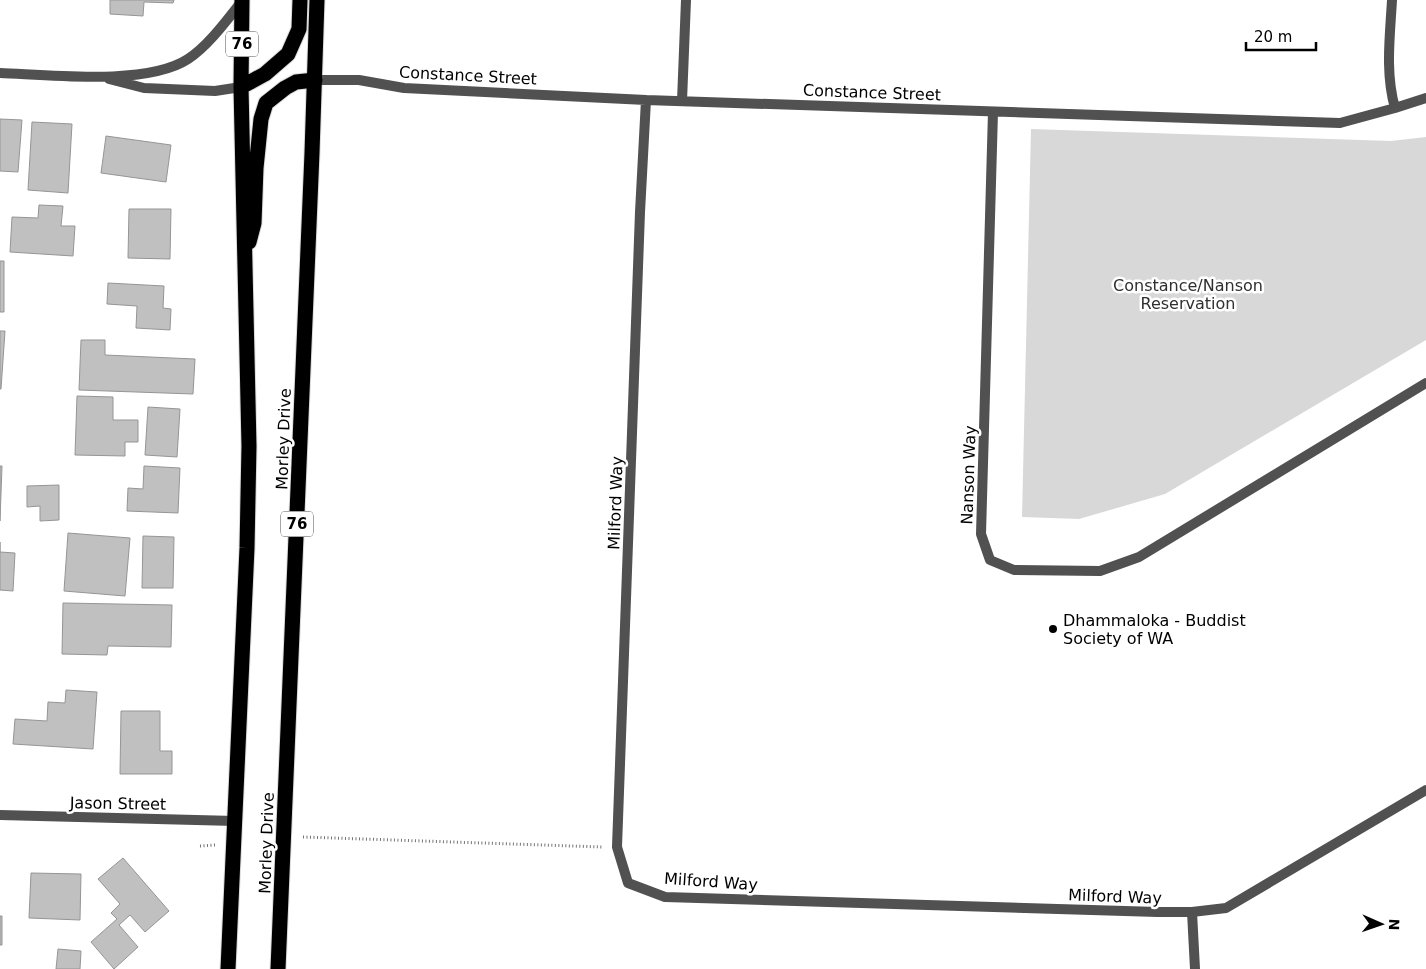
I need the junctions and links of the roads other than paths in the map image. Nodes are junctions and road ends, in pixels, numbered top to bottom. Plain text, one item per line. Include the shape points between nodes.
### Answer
1 (242, 0) edge
2 (300, 0) edge
3 (317, 0) edge
4 (686, 0) edge
5 (1392, 0) edge
6 (0, 73) edge
7 (101, 77) junction
8 (315, 80) junction
9 (241, 87) junction
10 (1426, 98) edge
11 (646, 100) junction
12 (682, 101) junction
13 (1395, 108) junction
14 (993, 112) junction
15 (244, 261) junction
16 (1426, 383) edge
17 (1426, 790) edge
18 (0, 814) edge
19 (235, 821) junction
20 (1192, 912) junction
21 (228, 969) edge
22 (278, 969) edge
23 (1195, 969) edge

1 - 7 street via 217,32 190,58 176,66 152,73
1 - 9 highway, Morley Drive / 76
2 - 9 highway via 299,29 288,54 265,74
3 - 8 highway, Morley Drive / 76
4 - 12 street
5 - 13 street via 1389,62
6 - 7 street
7 - 9 street via 144,88 214,91
8 - 11 street, Constance Street via 359,80 404,88
8 - 15 highway via 296,82 266,102 256,168 254,223
8 - 22 highway, Morley Drive / 76
9 - 15 highway, Morley Drive / 76
10 - 13 street, Constance Street
11 - 12 street, Constance Street
11 - 20 street, Milford Way via 617,847 628,883 665,896
12 - 14 street, Constance Street
13 - 14 street, Constance Street via 1340,123
14 - 16 street, Nanson Way via 981,534 990,560 1014,570 1100,571 1139,557
15 - 19 highway, Morley Drive / 76 via 248,511
17 - 20 street, Milford Way via 1226,908
18 - 19 street, Jason Street
19 - 21 highway, Morley Drive / 76
20 - 23 street

